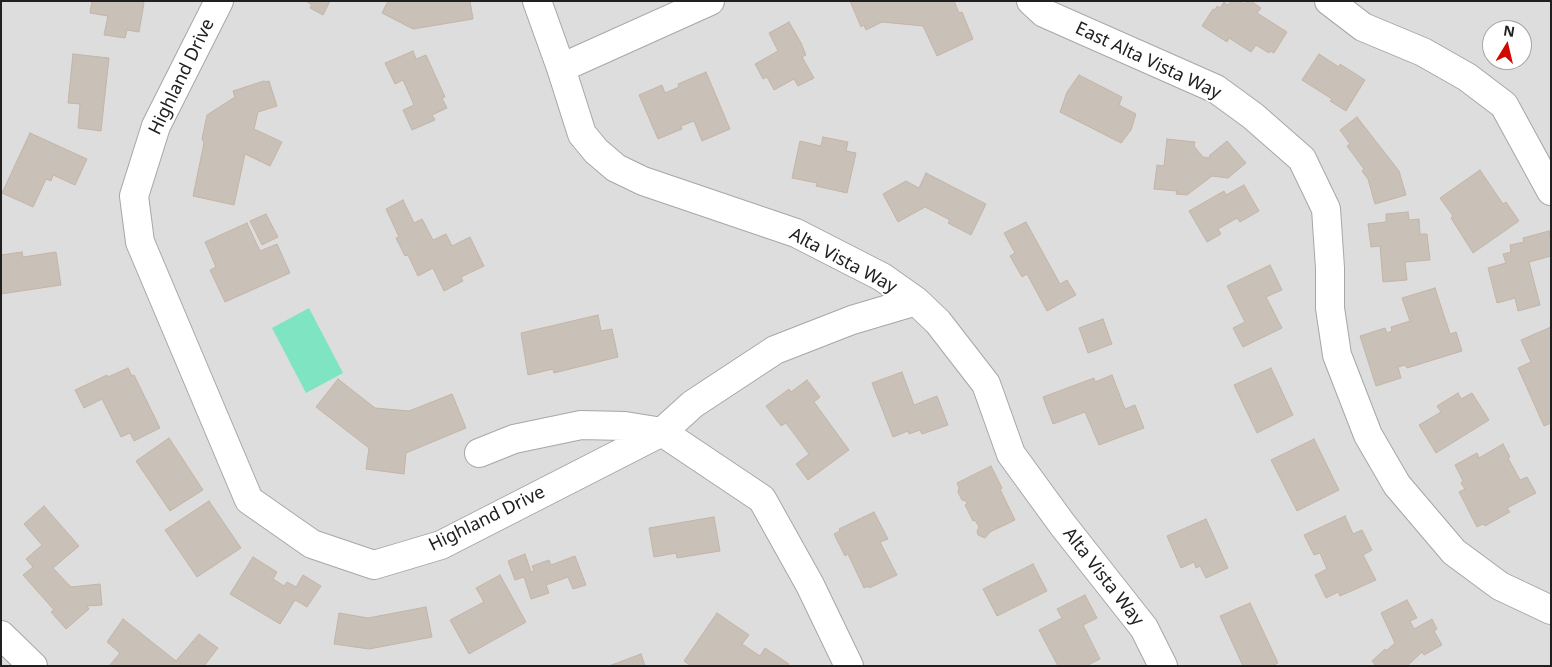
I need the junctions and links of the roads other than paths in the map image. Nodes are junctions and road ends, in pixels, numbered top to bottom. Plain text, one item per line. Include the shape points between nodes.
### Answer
1 (219, 1) edge
2 (537, 1) edge
3 (710, 1) edge
4 (1032, 1) edge
5 (1329, 1) edge
6 (561, 68) junction
7 (1551, 191) edge
8 (916, 301) junction
9 (662, 432) junction
10 (479, 454) dead end
11 (1551, 610) edge
12 (1, 635) edge
13 (33, 666) edge
14 (850, 666) edge
15 (1163, 666) edge

1 - 9 street, Highland Drive via 156,126 134,196 140,242 249,500 312,544 374,565 441,545
2 - 6 street
3 - 6 street
4 - 11 street, East Alta Vista Way via 1044,13 1216,89 1302,159 1326,209 1330,308 1337,355 1368,435 1397,485 1454,552 1500,586
5 - 7 street via 1363,27 1423,52 1467,77 1504,105
6 - 8 street, Alta Vista Way via 582,134 616,168 644,181 796,233 882,277
8 - 9 street, Highland Drive via 852,320 776,350 693,404
8 - 15 street, Alta Vista Way via 938,322 986,384 1011,454 1144,628
9 - 10 street via 625,426 581,425 514,439
9 - 14 street via 762,499
12 - 13 street

